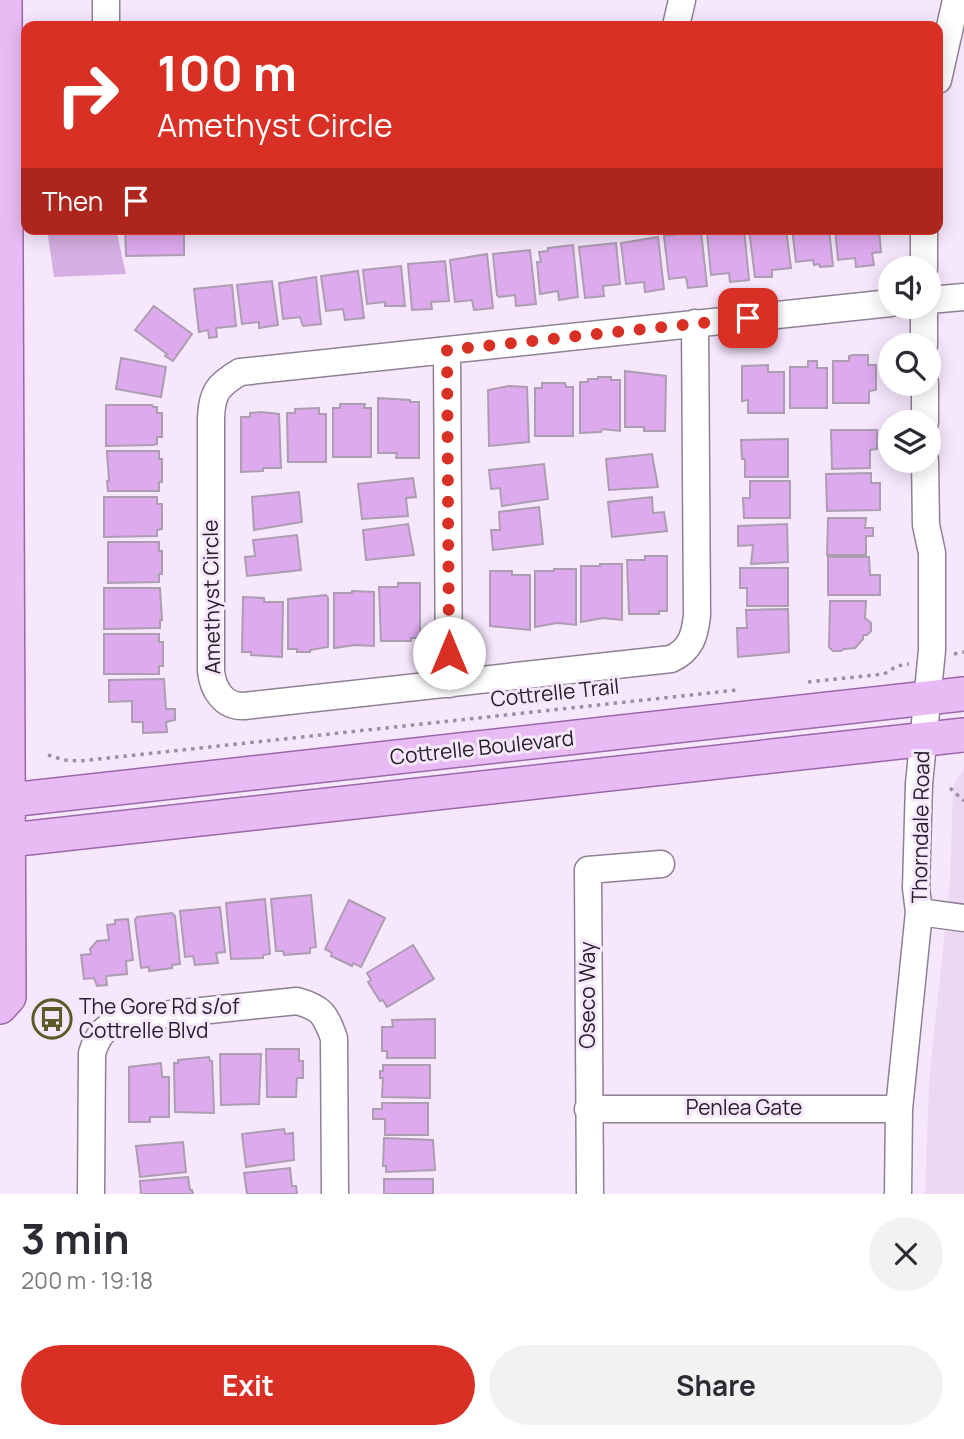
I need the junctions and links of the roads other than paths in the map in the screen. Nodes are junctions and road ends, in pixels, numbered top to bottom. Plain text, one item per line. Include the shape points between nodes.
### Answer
1 (5, 0) edge
2 (106, 0) edge
3 (682, 0) edge
4 (956, 0) edge
5 (106, 21) edge
6 (678, 21) edge
7 (943, 58) edge
8 (3, 186) edge
9 (924, 235) edge
10 (924, 256) edge
11 (964, 297) edge
12 (941, 299) edge
13 (878, 304) edge
14 (695, 323) junction
15 (447, 350) junction
16 (925, 473) edge
17 (449, 684) junction
18 (964, 694) edge
19 (928, 698) junction
20 (964, 736) edge
21 (924, 740) junction
22 (4, 800) edge
23 (4, 841) edge
24 (660, 864) dead end
25 (919, 912) junction
26 (964, 918) edge
27 (0, 1007) edge
28 (588, 1109) junction
29 (899, 1109) junction
30 (91, 1194) edge
31 (335, 1194) edge
32 (590, 1194) edge
33 (898, 1194) edge

1 - 8 main road
2 - 5 street
3 - 6 street
4 - 7 street
8 - 22 main road
9 - 10 street
11 - 12 street
13 - 14 street, Amethyst Circle
14 - 15 street, Amethyst Circle
14 - 17 street, Amethyst Circle via 697,615 688,648 671,659
15 - 17 street
15 - 17 street, Amethyst Circle via 240,372 222,383 212,400 211,418 211,671 220,696 237,707
16 - 19 street, Thorndale Road via 926,525 932,553
18 - 19 main road, Cottrelle Boulevard
19 - 21 street, Thorndale Road
19 - 22 main road, Cottrelle Boulevard
20 - 21 main road, Cottrelle Boulevard
21 - 23 main road, Cottrelle Boulevard
21 - 25 street, Thorndale Road via 919,784
22 - 23 main road
23 - 27 main road via 9,996
24 - 28 street, Oseco Way via 588,870
25 - 26 street
25 - 29 street, Thorndale Road
28 - 29 street, Penlea Gate
28 - 32 street, Oseco Way
29 - 33 street, Thorndale Road
30 - 31 street via 92,1053 97,1037 108,1025 123,1019 297,1001 316,1006 327,1017 334,1038

